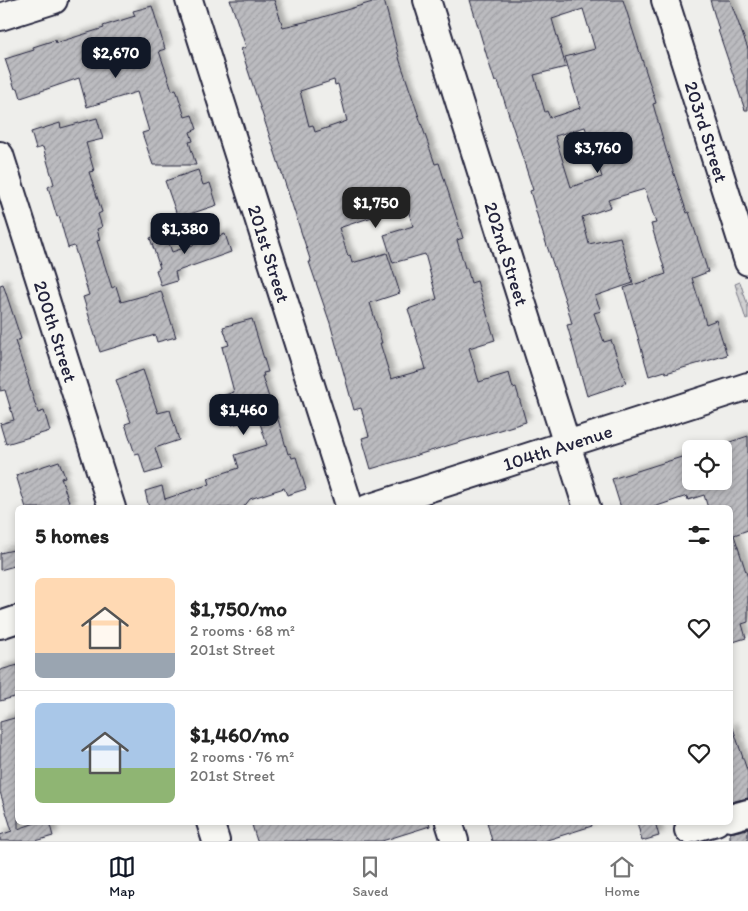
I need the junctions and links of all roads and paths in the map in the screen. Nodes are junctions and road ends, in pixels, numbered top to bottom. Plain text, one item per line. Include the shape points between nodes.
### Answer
1 (54, 0) edge
2 (189, 0) edge
3 (427, 0) edge
4 (665, 0) edge
5 (0, 17) edge
6 (0, 155) edge
7 (748, 262) edge
8 (748, 386) edge
9 (568, 444) junction
10 (111, 505) edge
11 (349, 505) edge
12 (377, 505) edge
13 (586, 505) edge
14 (15, 620) edge
15 (0, 625) edge
16 (748, 813) edge
17 (733, 817) edge
18 (211, 825) edge
19 (450, 825) edge
20 (707, 825) edge
21 (689, 831) edge
22 (216, 841) edge
23 (455, 841) edge

1 - 5 street
2 - 11 street, 201st Street
3 - 9 street, 202nd Street
4 - 7 street, 203rd Street
6 - 10 street, 200th Street
8 - 9 street, 104th Avenue
9 - 12 street, 104th Avenue
9 - 13 street, 202nd Street
14 - 15 street
16 - 17 street
18 - 22 street
19 - 23 street
20 - 21 street

